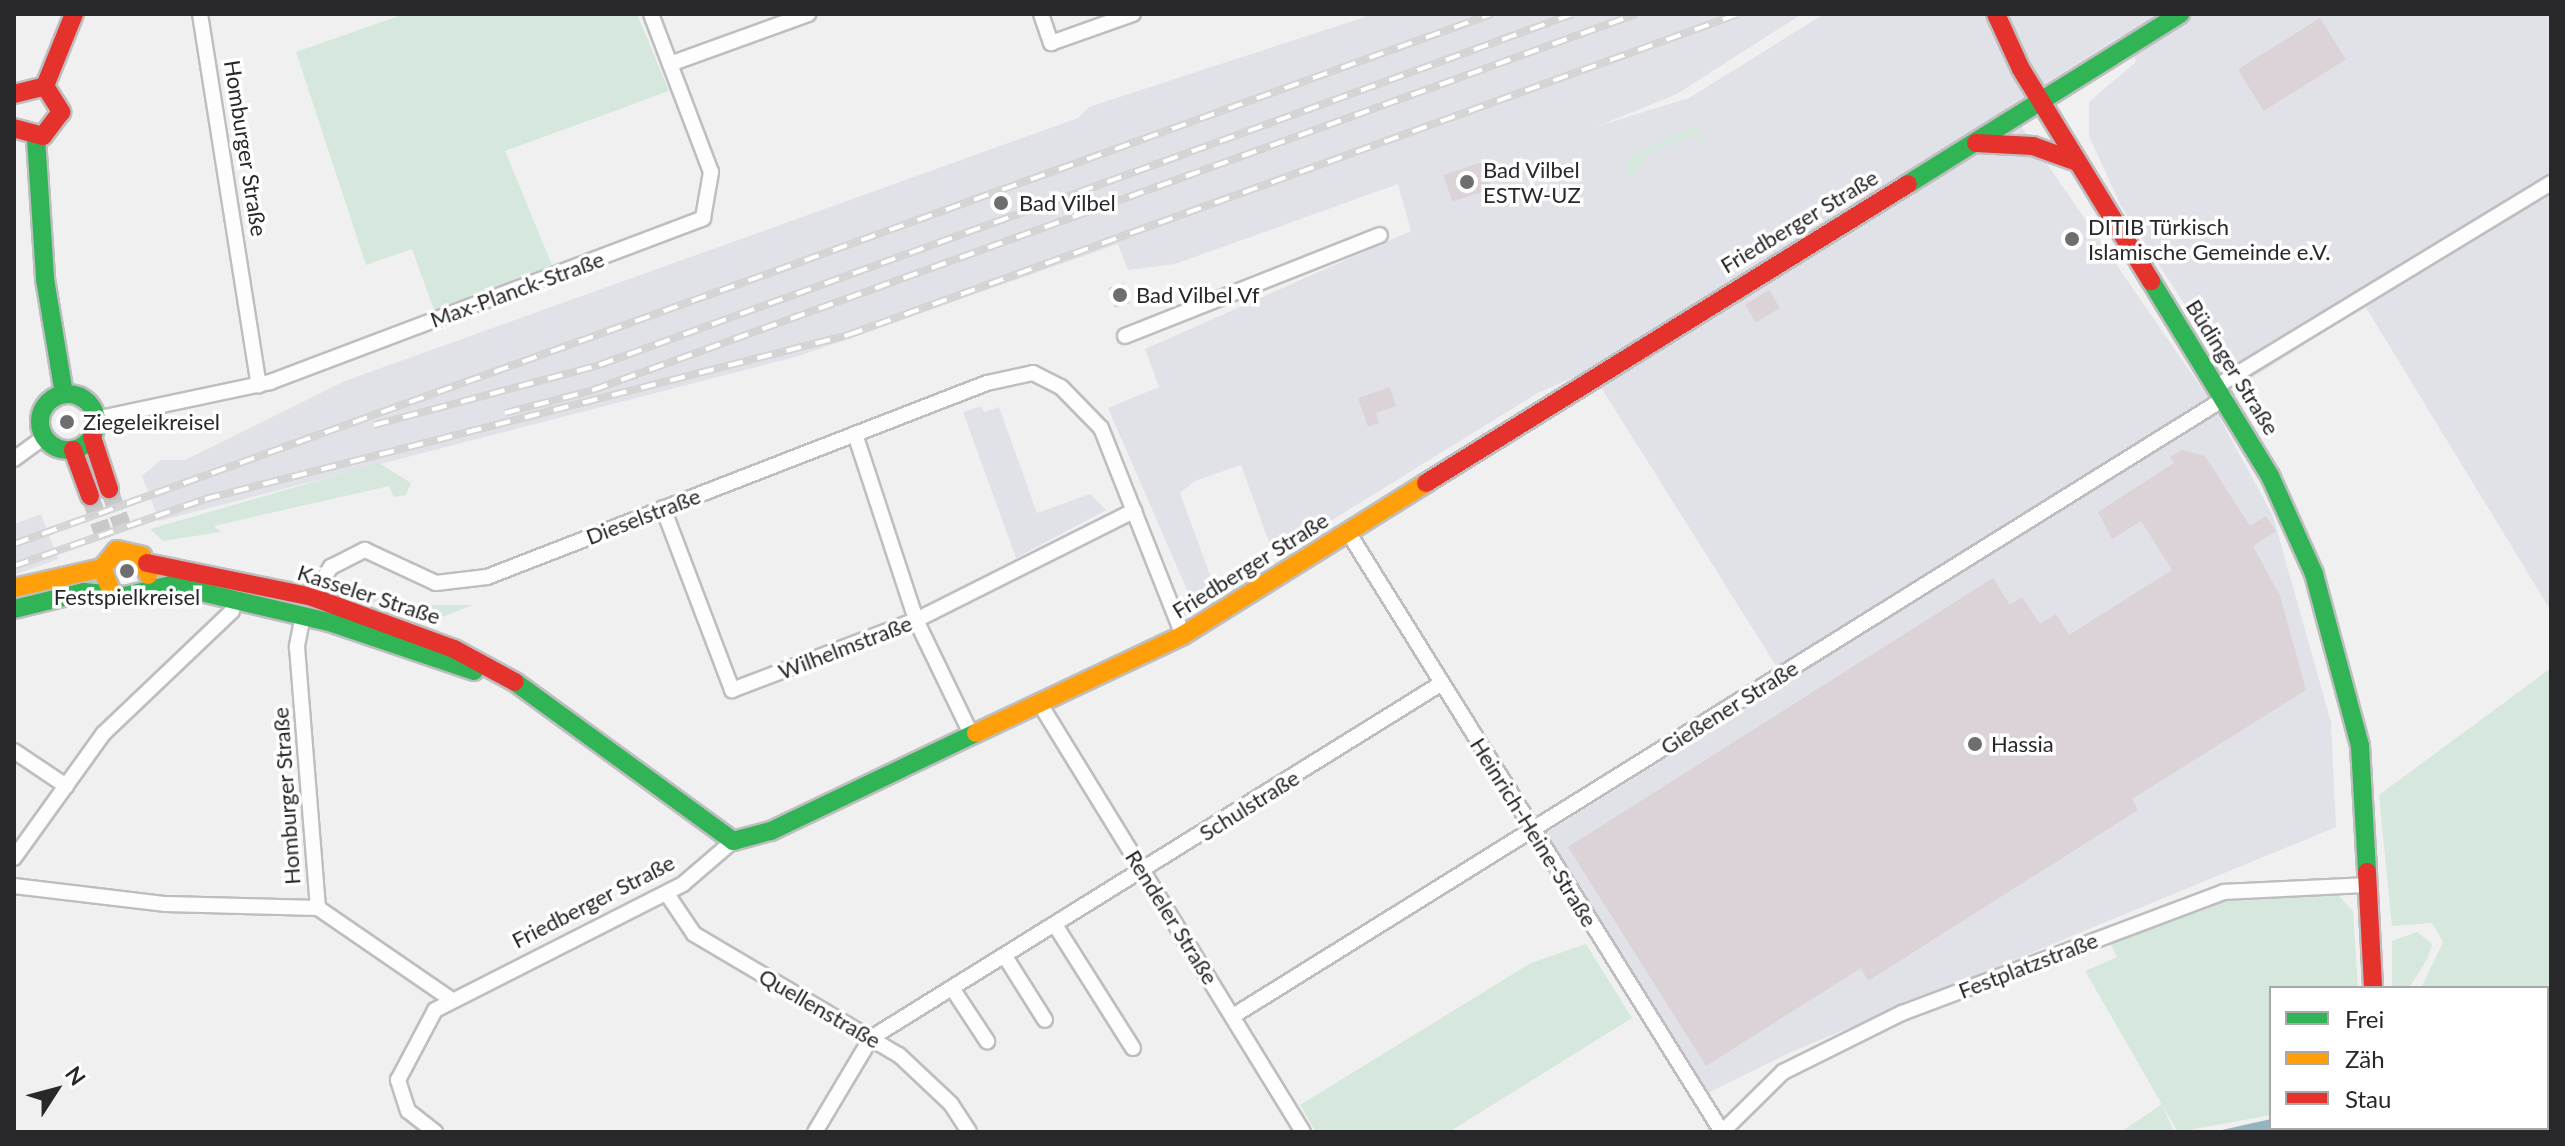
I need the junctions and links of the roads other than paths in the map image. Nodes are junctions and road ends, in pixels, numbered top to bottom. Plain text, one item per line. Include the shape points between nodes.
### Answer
1 (74, 14) edge
2 (200, 14) edge
3 (651, 14) edge
4 (808, 14) edge
5 (1041, 14) edge
6 (1133, 14) edge
7 (1996, 14) edge
8 (2180, 14) edge
9 (670, 64) junction
10 (45, 86) junction
11 (14, 94) edge
12 (2040, 101) junction
13 (14, 128) edge
14 (36, 138) junction
15 (1976, 143) junction
16 (2077, 162) junction
17 (2551, 183) edge
18 (1380, 235) dead end
19 (1125, 336) dead end
20 (259, 385) junction
21 (2221, 392) junction
22 (64, 394) junction
23 (94, 428) junction
24 (855, 434) junction
25 (44, 437) junction
26 (73, 450) junction
27 (14, 459) edge
28 (109, 489) tunnel mouth
29 (90, 496) tunnel mouth
30 (663, 508) junction
31 (1134, 511) junction
32 (1348, 532) junction
33 (105, 555) junction
34 (147, 563) junction
35 (14, 588) edge
36 (111, 591) junction
37 (140, 591) junction
38 (312, 597) junction
39 (235, 598) junction
40 (14, 609) edge
41 (303, 615) junction
42 (916, 620) junction
43 (1183, 635) junction
44 (1442, 683) junction
45 (1040, 704) junction
46 (560, 712) junction
47 (972, 736) junction
48 (14, 751) edge
49 (66, 786) junction
50 (1532, 830) junction
51 (733, 841) junction
52 (14, 858) edge
53 (1144, 871) junction
54 (2368, 885) junction
55 (14, 886) edge
56 (667, 894) junction
57 (318, 908) junction
58 (1057, 928) junction
59 (1006, 958) junction
60 (2373, 986) edge
61 (952, 988) junction
62 (452, 1000) junction
63 (1233, 1016) junction
64 (1045, 1020) dead end
65 (871, 1038) junction
66 (987, 1041) dead end
67 (1133, 1048) dead end
68 (435, 1132) edge
69 (815, 1132) edge
70 (969, 1132) edge
71 (1303, 1132) edge
72 (1722, 1132) edge

1 - 10 main road
2 - 20 street, Homburger Straße
3 - 9 street, Max-Planck-Straße
4 - 9 street
5 - 6 street via 1051,43
7 - 12 main road, Büdinger Straße
8 - 12 main road, Friedberger Straße
9 - 20 street, Max-Planck-Straße via 711,172 703,218
10 - 11 main road
10 - 14 main road via 60,104 60,120
12 - 15 main road, Friedberger Straße
12 - 16 main road, Büdinger Straße
13 - 14 main road
14 - 22 main road via 45,279
15 - 16 main road via 2033,146
15 - 32 main road, Friedberger Straße
16 - 21 main road, Büdinger Straße
17 - 21 street, Gießener Straße
18 - 19 street
20 - 23 street, Max-Planck-Straße via 121,415
21 - 50 street, Gießener Straße
21 - 54 main road, Büdinger Straße via 2284,503 2314,574 2344,670 2362,774
22 - 23 main road via 81,398
22 - 25 main road via 41,415
23 - 26 main road
23 - 28 main road
24 - 30 street, Dieselstraße
24 - 31 street, Dieselstraße via 991,382 1033,373 1061,387 1101,428
24 - 42 street
25 - 26 main road
25 - 27 street
26 - 29 main road
30 - 38 street, Dieselstraße via 465,583 436,583 375,550 353,552 331,567
30 - 42 street, Wilhelmstraße via 729,690
31 - 42 street, Wilhelmstraße
31 - 43 street, Dieselstraße
32 - 43 main road, Friedberger Straße
32 - 44 street, Heinrich-Heine-Straße
33 - 34 main road, Kasseler Straße via 128,542
33 - 35 main road, Kasseler Straße
33 - 36 main road
34 - 37 main road
34 - 38 main road, Kasseler Straße
36 - 37 main road, Kasseler Straße
36 - 40 main road, Kasseler Straße
37 - 39 main road, Kasseler Straße via 171,585
38 - 41 main road
38 - 46 main road, Kasseler Straße via 464,654
39 - 41 main road, Kasseler Straße
39 - 49 street via 232,611 114,721
41 - 46 main road, Kasseler Straße via 446,660
41 - 57 street, Homburger Straße via 297,647
42 - 47 street
43 - 45 main road, Friedberger Straße
44 - 50 street, Heinrich-Heine-Straße
44 - 53 street, Schulstraße
45 - 47 main road, Friedberger Straße
45 - 53 street, Rendeler Straße
46 - 51 main road, Kasseler Straße
47 - 51 main road, Friedberger Straße via 793,824
48 - 49 street
49 - 52 street
50 - 63 street, Gießener Straße
50 - 72 street, Heinrich-Heine-Straße
51 - 56 street, Friedberger Straße
53 - 58 street, Schulstraße
53 - 63 street, Rendeler Straße
54 - 60 main road, Büdinger Straße
54 - 72 street, Festplatzstraße via 2224,892 1892,1017 1783,1072
55 - 57 street via 166,904
56 - 62 street, Friedberger Straße
56 - 65 street, Quellenstraße via 687,929
57 - 62 street, Homburger Straße
58 - 59 street, Schulstraße
58 - 67 street
59 - 61 street, Schulstraße
59 - 64 street
61 - 65 street, Schulstraße
61 - 66 street
62 - 68 street, Friedberger Straße via 430,1016 398,1080 408,1111
63 - 71 street, Rendeler Straße
65 - 69 street, Schulstraße
65 - 70 street, Quellenstraße via 939,1092

